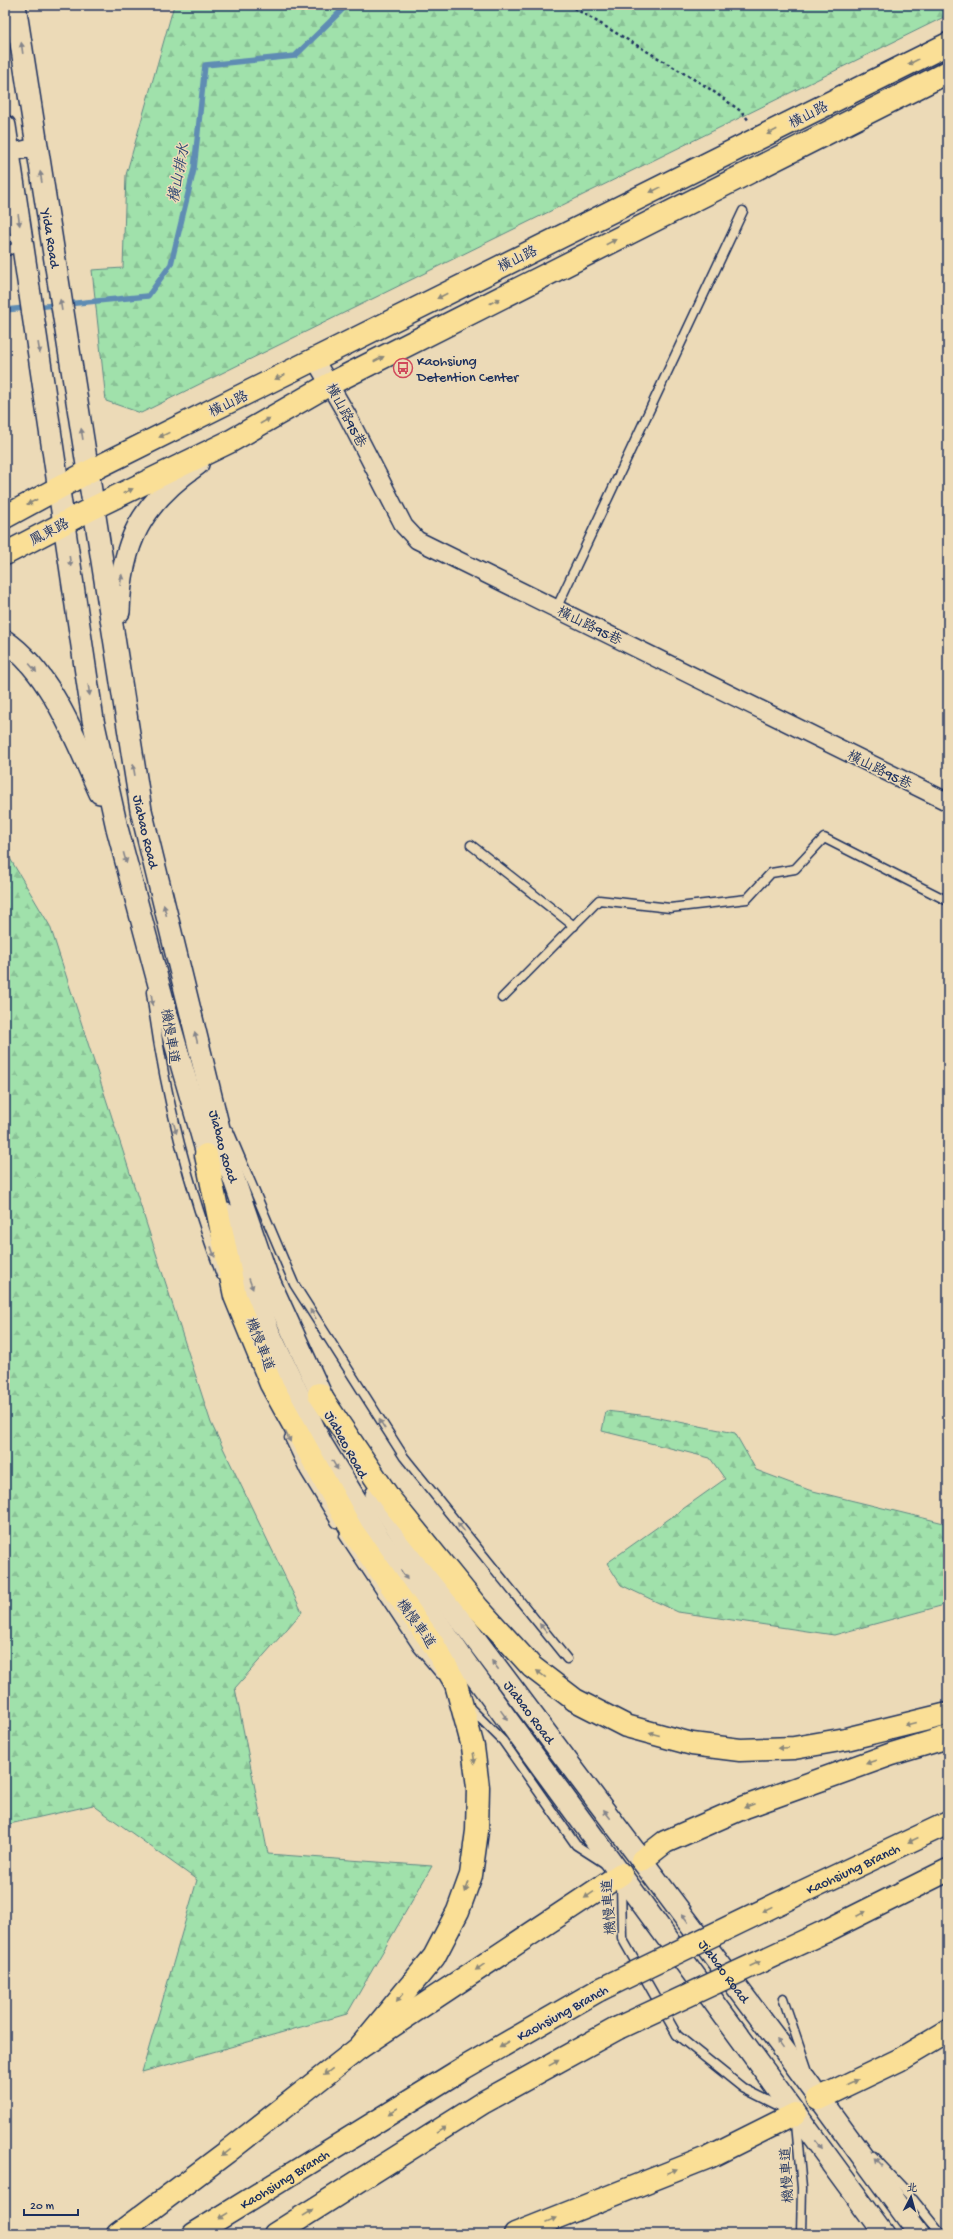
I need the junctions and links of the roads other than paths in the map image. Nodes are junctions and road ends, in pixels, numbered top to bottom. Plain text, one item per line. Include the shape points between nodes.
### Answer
1 (15, 5) edge
2 (948, 44) edge
3 (948, 72) edge
4 (5, 126) edge
5 (36, 147) junction
6 (9, 153) junction
7 (743, 211) dead end
8 (14, 248) edge
9 (315, 360) junction
10 (330, 384) junction
11 (231, 441) junction
12 (88, 472) junction
13 (60, 488) junction
14 (93, 508) junction
15 (5, 517) edge
16 (65, 523) junction
17 (5, 554) edge
18 (556, 609) junction
19 (5, 641) edge
20 (119, 674) junction
21 (948, 802) edge
22 (117, 828) junction
23 (471, 845) dead end
24 (948, 901) edge
25 (143, 919) junction
26 (574, 926) junction
27 (502, 998) dead end
28 (205, 1075) junction
29 (206, 1154) junction
30 (319, 1394) junction
31 (278, 1414) dead end
32 (284, 1429) dead end
33 (567, 1658) dead end
34 (461, 1700) junction
35 (948, 1714) edge
36 (948, 1737) edge
37 (948, 1823) edge
38 (642, 1860) junction
39 (948, 1870) edge
40 (621, 1874) junction
41 (783, 1998) dead end
42 (948, 2031) edge
43 (359, 2048) junction
44 (818, 2099) junction
45 (795, 2114) junction
46 (118, 2234) edge
47 (194, 2234) edge
48 (275, 2234) edge
49 (515, 2234) edge
50 (801, 2234) edge
51 (884, 2234) edge
52 (919, 2234) edge
53 (941, 2234) edge

5 -> 1 street, Yida Road
2 -> 9 main road, 橫山路
10 -> 3 main road, 橫山路
4 - 6 street, Yida Road
5 - 6 street
12 -> 5 street, Yida Road
6 -> 8 street, Yida Road
7 - 18 lane
8 -> 13 street, Yida Road
9 - 10 street, 橫山路95巷
9 -> 12 main road, 橫山路
11 -> 10 main road, 橫山路
10 - 18 street, 橫山路95巷 via 404,526 417,540
14 -> 11 main road, 橫山路
20 -> 11 street via 120,585 124,557 134,532 176,480
12 - 13 main road
12 - 14 street, Yida Road
13 -> 15 main road
13 - 16 street, Yida Road
14 - 16 main road, 鳳東路
14 - 20 street, Jiabao Road
16 - 17 main road, 鳳東路
16 -> 22 street, Jiabao Road via 93,720
18 - 21 street, 橫山路95巷
19 -> 22 street via 29,664 66,720
28 -> 20 street, Jiabao Road via 141,810
22 -> 25 street, Jiabao Road
23 - 26 lane
24 - 26 lane via 824,838 795,869 771,873 747,899 670,908 599,900
25 - 29 street, Jiabao Road via 166,1015
25 -> 31 lane, 機慢車道 via 155,1020 172,1113 205,1230 257,1372
26 - 27 lane
28 - 30 street, Jiabao Road via 224,1153 267,1276
33 -> 28 lane via 404,1457 294,1284
29 - 34 main road via 235,1296 271,1384 353,1532 433,1644 456,1684
29 -> 40 street, Jiabao Road via 269,1332 321,1443 379,1538 439,1626
35 -> 30 main road via 846,1739 740,1750 692,1744 626,1726 575,1700 532,1667 507,1640 389,1498
38 -> 30 street, Jiabao Road via 428,1576 364,1475
32 -> 34 lane, 機慢車道 via 357,1559 418,1648
34 - 40 lane, 機慢車道 via 503,1741 576,1845
34 -> 43 main road via 473,1747 478,1787 477,1831 471,1875 458,1911 434,1957
36 -> 38 main road via 892,1754 745,1807 665,1842
37 -> 47 main road, Kaohsiung Branch, bridge via 599,1990 462,2069
38 - 40 street
44 -> 38 street, Jiabao Road
48 -> 39 main road, bridge via 484,2102 618,2028 826,1931
40 -> 43 main road
40 - 45 street, Jiabao Road
40 - 45 lane, 機慢車道 via 622,1938 677,2035 743,2088
41 - 44 lane
44 -> 42 main road via 899,2060
43 -> 46 main road
44 - 45 street
44 - 52 street, Jiabao Road
53 -> 44 lane via 908,2193
49 -> 45 main road via 709,2157
45 - 50 lane, 機慢車道 via 802,2188
45 -> 51 street, Jiabao Road

